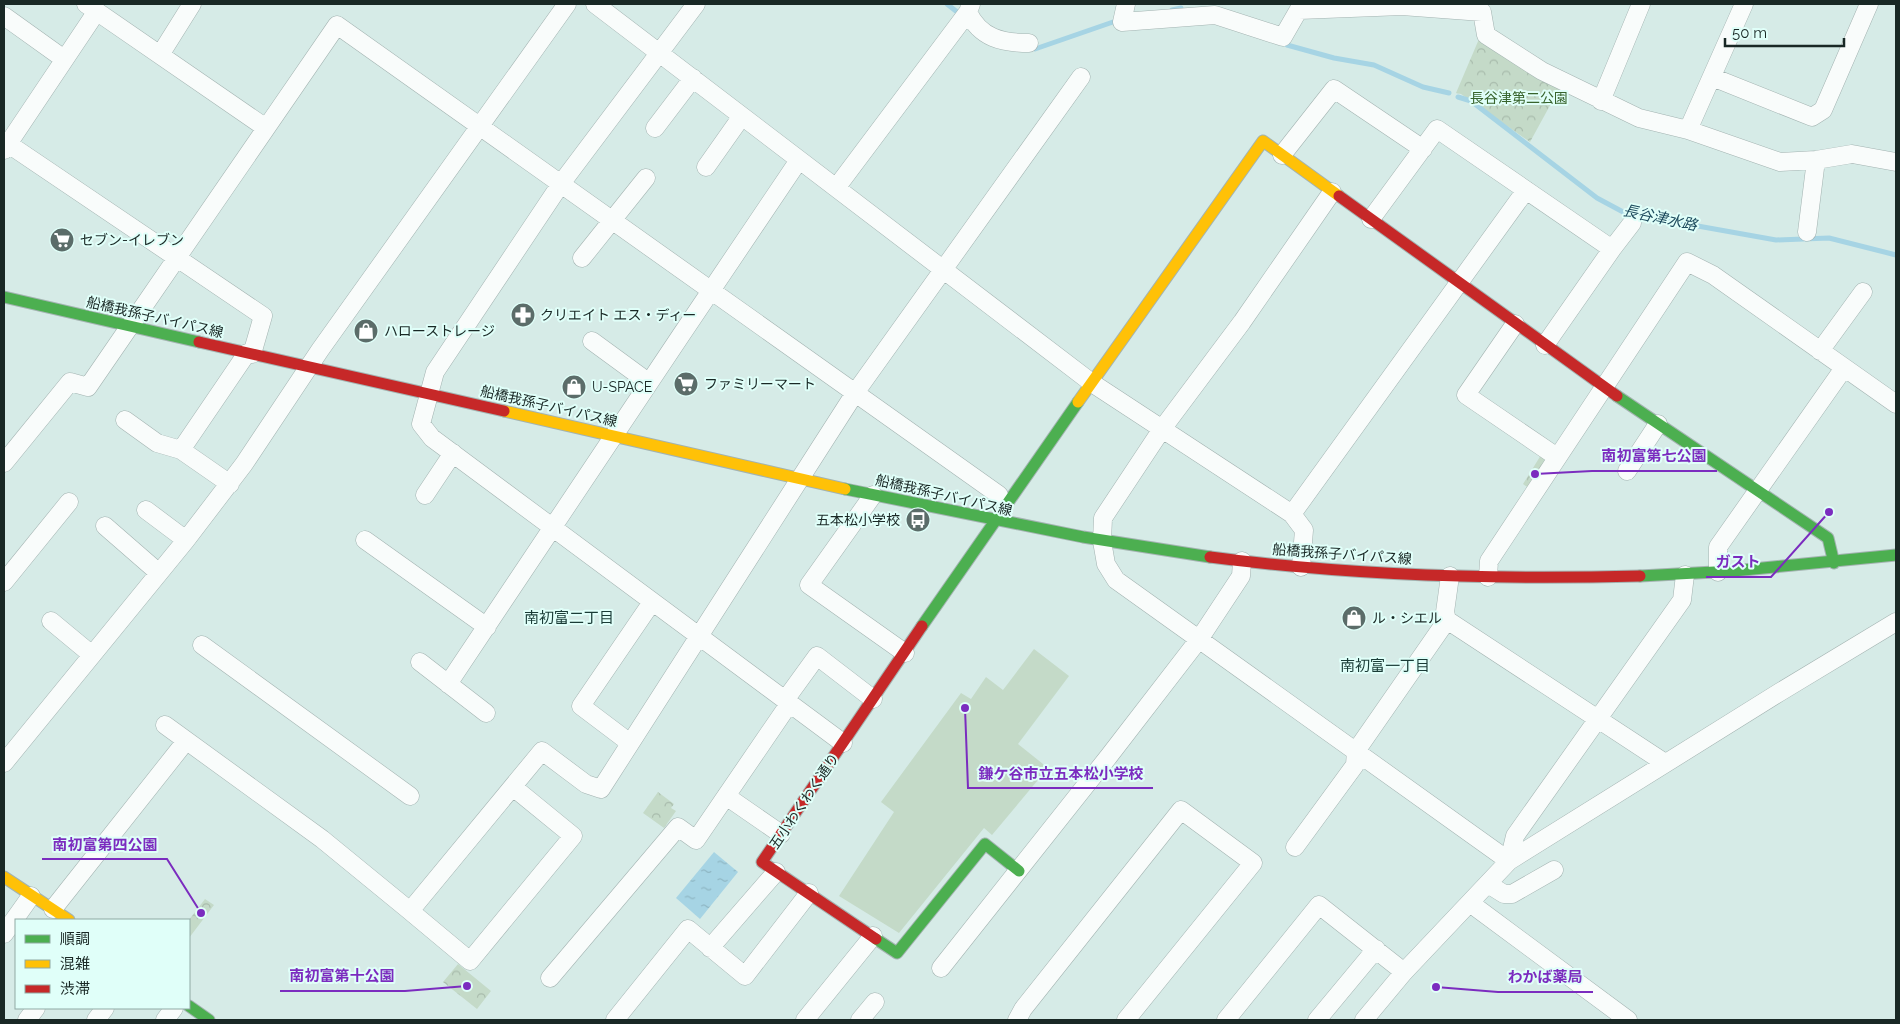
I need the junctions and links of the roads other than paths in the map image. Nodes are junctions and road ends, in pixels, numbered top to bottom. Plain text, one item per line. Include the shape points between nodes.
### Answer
1 (192, 4) edge
2 (567, 4) edge
3 (596, 4) edge
4 (696, 4) edge
5 (1126, 4) edge
6 (1642, 4) edge
7 (1744, 4) edge
8 (1869, 4) edge
9 (1394, 5) edge
10 (91, 7) edge
11 (1300, 7) edge
12 (970, 8) edge
13 (4, 16) edge
14 (1029, 42) dead end
15 (660, 52) junction
16 (160, 55) junction
17 (64, 59) junction
18 (1081, 77) dead end
19 (1712, 77) junction
20 (693, 78) junction
21 (1600, 101) junction
22 (742, 116) junction
23 (478, 127) junction
24 (266, 128) junction
25 (655, 128) dead end
26 (1688, 130) junction
27 (5, 145) edge
28 (1423, 149) junction
29 (1282, 156) junction
30 (799, 160) junction
31 (1816, 160) junction
32 (1896, 162) edge
33 (706, 167) dead end
34 (646, 178) dead end
35 (560, 185) junction
36 (836, 188) junction
37 (1526, 190) junction
38 (1332, 192) junction
39 (1371, 218) junction
40 (612, 222) junction
41 (1632, 223) dead end
42 (1807, 232) dead end
43 (1612, 249) junction
44 (177, 258) junction
45 (582, 258) dead end
46 (944, 269) junction
47 (1458, 282) junction
48 (710, 291) junction
49 (1864, 292) dead end
50 (4, 297) edge
51 (1515, 324) junction
52 (131, 327) junction
53 (592, 341) dead end
54 (1544, 345) junction
55 (1820, 351) junction
56 (249, 354) junction
57 (308, 368) junction
58 (1844, 368) junction
59 (648, 382) junction
60 (1092, 383) junction
61 (1603, 386) junction
62 (855, 393) junction
63 (428, 395) junction
64 (1896, 404) edge
65 (125, 420) dead end
66 (1658, 424) junction
67 (1162, 429) junction
68 (613, 436) junction
69 (181, 450) junction
70 (453, 453) junction
71 (1557, 457) junction
72 (4, 463) edge
73 (1627, 471) dead end
74 (799, 478) junction
75 (230, 484) junction
76 (1757, 492) junction
77 (425, 495) dead end
78 (873, 495) junction
79 (999, 495) dead end
80 (69, 502) dead end
81 (146, 510) dead end
82 (1292, 514) junction
83 (994, 522) junction
84 (105, 526) dead end
85 (554, 529) junction
86 (186, 540) junction
87 (365, 540) dead end
88 (1102, 542) junction
89 (1896, 555) edge
90 (1242, 562) junction
91 (1834, 563) junction
92 (1301, 567) junction
93 (1718, 572) junction
94 (159, 573) junction
95 (1685, 575) junction
96 (1450, 576) junction
97 (1488, 577) junction
98 (4, 582) edge
99 (652, 602) junction
100 (1447, 620) junction
101 (51, 622) dead end
102 (1896, 622) edge
103 (487, 627) junction
104 (698, 636) junction
105 (1200, 638) junction
106 (202, 645) dead end
107 (905, 653) junction
108 (92, 655) junction
109 (420, 662) dead end
110 (448, 684) junction
111 (873, 699) junction
112 (789, 704) junction
113 (486, 713) dead end
114 (1598, 719) junction
115 (165, 725) dead end
116 (186, 741) junction
117 (630, 743) junction
118 (843, 743) junction
119 (1356, 751) junction
120 (4, 763) edge
121 (1665, 763) junction
122 (513, 787) junction
123 (410, 796) dead end
124 (726, 796) junction
125 (781, 834) junction
126 (1296, 847) dead end
127 (1508, 861) junction
128 (1554, 870) dead end
129 (1018, 871) junction
130 (776, 872) junction
131 (4, 877) edge
132 (1488, 884) junction
133 (809, 894) junction
134 (31, 896) junction
135 (1470, 903) junction
136 (53, 909) junction
137 (410, 911) junction
138 (68, 919) edge
139 (4, 934) edge
140 (872, 936) junction
141 (710, 948) junction
142 (1376, 950) junction
143 (940, 968) dead end
144 (1404, 972) junction
145 (550, 978) dead end
146 (875, 1002) dead end
147 (190, 1007) edge
148 (35, 1009) edge
149 (104, 1009) edge
150 (173, 1009) edge
151 (27, 1020) edge
152 (96, 1020) edge
153 (165, 1020) edge
154 (209, 1020) edge
155 (615, 1020) edge
156 (805, 1020) edge
157 (860, 1020) edge
158 (1017, 1020) edge
159 (1126, 1020) edge
160 (1226, 1020) edge
161 (1317, 1020) edge
162 (1364, 1020) edge
163 (1628, 1020) edge

1 - 16 street
2 - 23 street
3 - 15 street
4 - 15 street
5 - 11 street via 1122,22 1215,15 1283,37
6 - 21 street
7 - 19 street
8 - 19 street via 1823,110 1812,116
9 - 11 street
9 - 21 street via 1482,12 1486,36 1542,71
10 - 16 street
10 - 17 street
12 - 14 street via 974,24 992,37 1006,43
12 - 36 street
13 - 17 street
15 - 20 street
15 - 35 street
16 - 24 street
17 - 27 street
18 - 46 street
19 - 26 street
20 - 22 street
20 - 25 street
21 - 26 street via 1639,118
22 - 30 street
22 - 33 street
23 - 24 street via 337,25
23 - 35 street
23 - 57 street
24 - 44 street
26 - 31 street via 1780,162
27 - 44 street
28 - 29 street via 1334,89
28 - 37 street via 1438,129
28 - 39 street
29 - 38 street
29 - 60 street, 五小わくわく通り via 1263,141
30 - 36 street
30 - 48 street
31 - 32 street via 1852,154
31 - 42 street
34 - 40 street
35 - 40 street
35 - 63 street via 435,372
36 - 46 street
37 - 43 street
37 - 47 street
38 - 39 street
38 - 67 street via 1242,322
39 - 47 street
40 - 45 street
40 - 48 street
41 - 43 street
43 - 54 street
44 - 52 street
44 - 56 street via 263,316
46 - 60 street
46 - 62 street
47 - 51 street
47 - 82 street
48 - 59 street
48 - 62 street
49 - 55 street
50 - 52 street, 船橋我孫子バイパス線
51 - 54 street
51 - 71 street via 1466,395
52 - 56 street, 船橋我孫子バイパス線
52 - 72 street via 88,387 70,382
53 - 59 street
54 - 61 street
55 - 58 street
55 - 61 street via 1713,275 1688,262
56 - 57 street, 船橋我孫子バイパス線
56 - 69 street
57 - 63 street, 船橋我孫子バイパス線
57 - 75 street
58 - 64 street
58 - 76 street
59 - 68 street
60 - 67 street
60 - 83 street, 五小わくわく通り
61 - 66 street
61 - 71 street
62 - 74 street
62 - 79 street
63 - 68 street, 船橋我孫子バイパス線
63 - 70 street via 421,424 432,438
65 - 69 street via 157,443
66 - 73 street
66 - 76 street
67 - 82 street
67 - 88 street via 1103,518
68 - 74 street, 船橋我孫子バイパス線
68 - 85 street
69 - 75 street
70 - 77 street
70 - 85 street
71 - 97 street via 1489,561
74 - 78 street, 船橋我孫子バイパス線
74 - 104 street
75 - 86 street
76 - 91 street via 1828,538
76 - 93 street via 1718,547
78 - 83 street, 船橋我孫子バイパス線
78 - 107 street via 809,585
80 - 98 street
81 - 86 street
82 - 92 street via 1304,530
83 - 88 street, 船橋我孫子バイパス線
83 - 107 street, 五小わくわく通り
84 - 94 street
85 - 99 street
85 - 103 street
86 - 94 street
87 - 103 street
88 - 90 street, 船橋我孫子バイパス線
88 - 105 street via 1106,564 1116,580
89 - 91 street, 船橋我孫子バイパス線
90 - 92 street, 船橋我孫子バイパス線
90 - 105 street via 1240,576
91 - 93 street, 船橋我孫子バイパス線
92 - 96 street, 船橋我孫子バイパス線
93 - 95 street, 船橋我孫子バイパス線
94 - 108 street
95 - 97 street, 船橋我孫子バイパス線
95 - 114 street via 1682,600
96 - 97 street, 船橋我孫子バイパス線
96 - 100 street via 1444,612
99 - 104 street
99 - 117 street via 581,706
100 - 114 street
100 - 119 street
101 - 108 street
102 - 121 street
103 - 110 street
104 - 112 street
104 - 117 street
105 - 119 street
105 - 129 street
106 - 123 street
107 - 111 street, 五小わくわく通り
108 - 120 street
109 - 110 street
110 - 113 street
111 - 112 street via 817,656 788,696
111 - 118 street, 五小わくわく通り
112 - 118 street
112 - 124 street
114 - 121 street
114 - 127 street via 1516,836
115 - 116 street
116 - 136 street
116 - 137 street via 322,839
117 - 122 street via 601,789 586,784 542,752
118 - 125 street, 五小わくわく通り
119 - 126 street via 1355,764
119 - 127 street
121 - 127 street
122 - 137 street
122 - 137 street via 573,836 470,961
124 - 125 street
124 - 145 street via 696,840 678,827
125 - 130 street, 五小わくわく通り via 762,862
127 - 132 street
128 - 132 street via 1512,894 1504,894
129 - 140 street via 985,844 898,953
129 - 143 street
130 - 133 street
130 - 141 street, 五小わくわく通り
131 - 134 street
132 - 135 street
133 - 140 street
133 - 141 street via 745,976
134 - 136 street
134 - 139 street
135 - 144 street
135 - 163 street
136 - 138 street
140 - 156 street
141 - 155 street via 688,929
142 - 144 street
142 - 160 street via 1319,905
142 - 161 street
144 - 162 street
146 - 157 street
147 - 154 street
148 - 151 street
149 - 152 street
150 - 153 street
158 - 159 street via 1181,810 1252,863

